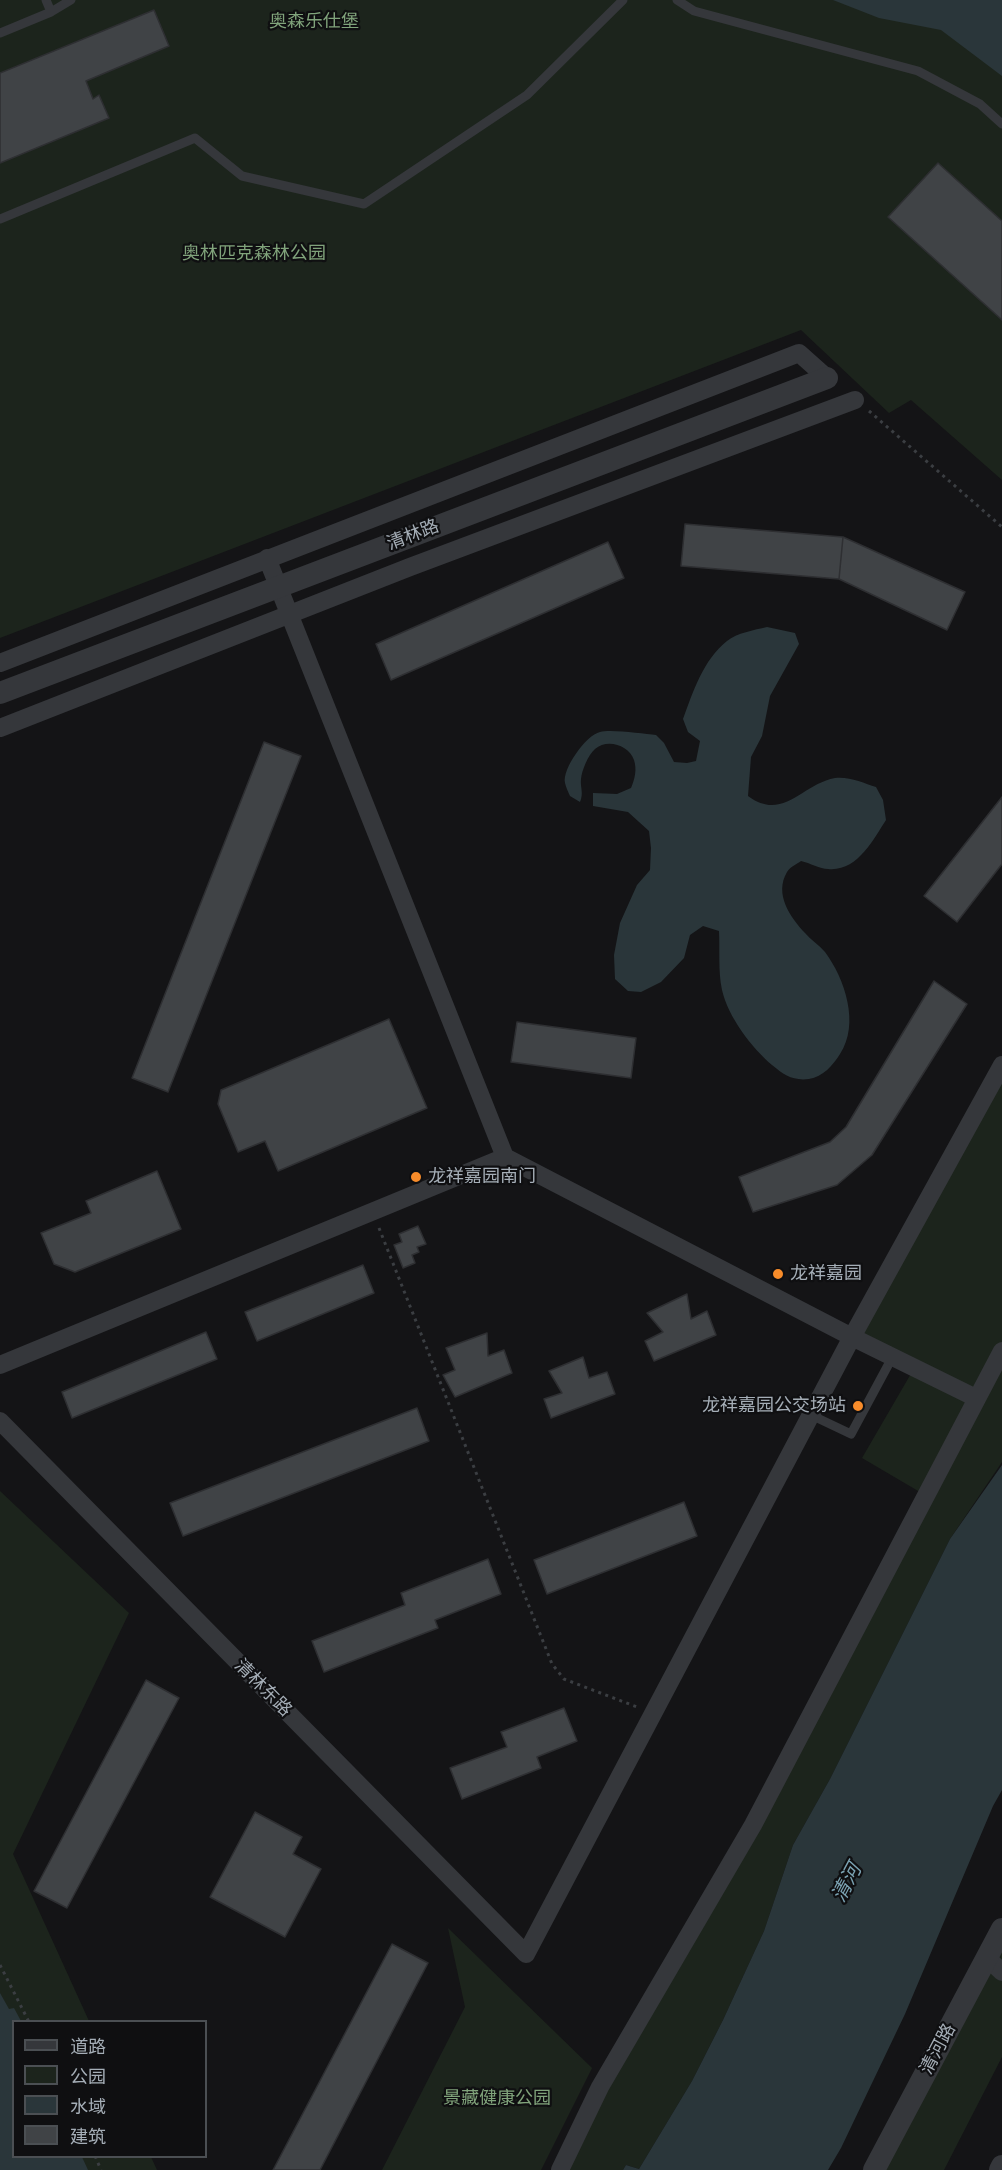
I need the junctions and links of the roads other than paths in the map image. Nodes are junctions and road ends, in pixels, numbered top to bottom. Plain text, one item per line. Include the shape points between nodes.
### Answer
1 (46, 0) edge
2 (71, 0) edge
3 (623, 0) edge
4 (677, 0) edge
5 (51, 12) junction
6 (0, 33) edge
7 (1002, 124) edge
8 (0, 219) edge
9 (827, 378) joint
10 (855, 400) road end
11 (267, 558) junction
12 (278, 586) junction
13 (289, 614) junction
14 (0, 663) edge
15 (0, 693) edge
16 (0, 728) edge
17 (1002, 1065) edge
18 (505, 1157) junction
19 (852, 1337) junction
20 (1002, 1351) edge
21 (892, 1356) junction
22 (0, 1365) edge
23 (976, 1398) junction
24 (811, 1415) junction
25 (0, 1422) edge
26 (1002, 1929) edge
27 (994, 1965) edge
28 (1002, 2166) edge
29 (560, 2170) edge
30 (874, 2170) edge
31 (1000, 2170) edge

1 - 5 lane
2 - 5 lane
3 - 8 lane via 527,95 364,204 242,176 195,138
4 - 7 lane via 694,11 918,71 980,104
5 - 6 lane
9 - 11 street via 799,353
9 - 12 street, 清林路
10 - 13 street
11 - 12 street
11 - 14 street
12 - 13 street
12 - 15 street, 清林路
13 - 16 street
13 - 18 street
17 - 19 street
18 - 19 street
18 - 22 street
19 - 21 street
19 - 24 street
20 - 23 street
21 - 23 street
21 - 24 lane via 851,1434
23 - 29 street via 753,1826 600,2087
24 - 25 street, 清林东路 via 526,1954
26 - 27 street, 清河路
27 - 30 street, 清河路
28 - 31 street

